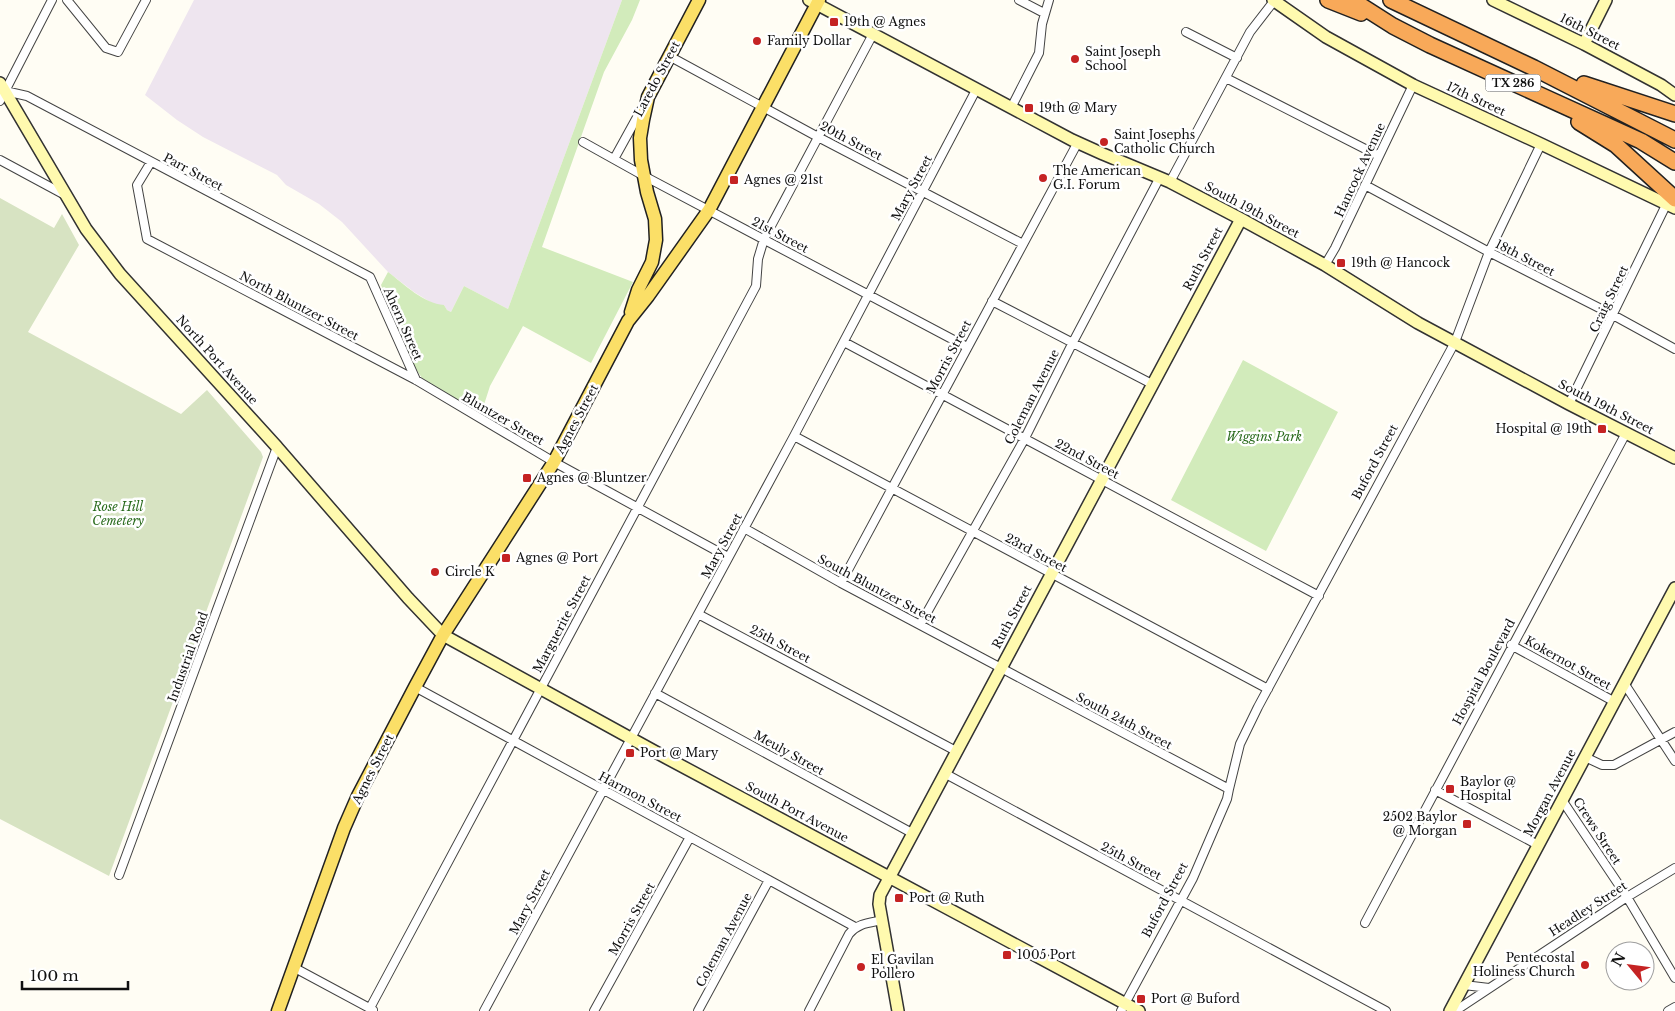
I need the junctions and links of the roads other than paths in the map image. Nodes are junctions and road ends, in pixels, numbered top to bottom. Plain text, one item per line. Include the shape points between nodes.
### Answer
1 (52, 0) edge
2 (67, 0) edge
3 (146, 0) edge
4 (699, 0) edge
5 (1019, 0) edge
6 (1049, 0) edge
7 (1274, 0) edge
8 (1328, 0) edge
9 (1352, 0) edge
10 (1391, 0) edge
11 (1493, 0) edge
12 (1606, 0) edge
13 (815, 1) edge
14 (1404, 5) edge
15 (1044, 13) junction
16 (1394, 26) junction
17 (1186, 32) dead end
18 (873, 34) junction
19 (1584, 44) junction
20 (669, 56) junction
21 (1237, 58) junction
22 (1534, 68) junction
23 (1226, 78) junction
24 (1413, 85) junction
25 (1661, 85) junction
26 (1675, 89) edge
27 (976, 90) junction
28 (2, 92) edge
29 (1534, 92) junction
30 (1675, 94) edge
31 (648, 97) junction
32 (763, 106) junction
33 (1011, 108) junction
34 (1675, 114) edge
35 (818, 137) junction
36 (1675, 140) edge
37 (583, 142) dead end
38 (1078, 142) junction
39 (1541, 144) junction
40 (1379, 156) junction
41 (614, 159) junction
42 (0, 160) edge
43 (151, 162) junction
44 (1675, 162) edge
45 (644, 176) junction
46 (1165, 180) junction
47 (1365, 185) junction
48 (923, 191) junction
49 (66, 195) junction
50 (1672, 203) edge
51 (709, 210) junction
52 (1240, 219) junction
53 (764, 239) junction
54 (1023, 244) junction
55 (1489, 252) junction
56 (1325, 265) junction
57 (370, 276) joint
58 (869, 295) junction
59 (992, 301) junction
60 (1613, 315) junction
61 (628, 321) junction
62 (844, 342) junction
63 (1073, 342) junction
64 (1455, 342) junction
65 (967, 348) junction
66 (1675, 349) edge
67 (416, 380) junction
68 (1152, 384) junction
69 (942, 394) junction
70 (440, 395) joint
71 (1570, 404) junction
72 (1626, 432) junction
73 (794, 436) junction
74 (1025, 438) junction
75 (277, 447) junction
76 (1675, 458) edge
77 (554, 462) junction
78 (1101, 479) junction
79 (892, 488) junction
80 (637, 507) junction
81 (744, 528) junction
82 (973, 532) junction
83 (728, 557) junction
84 (1051, 574) junction
85 (841, 583) junction
86 (1675, 588) edge
87 (1319, 596) junction
88 (698, 614) junction
89 (920, 625) junction
90 (443, 635) junction
91 (1512, 645) junction
92 (1001, 668) junction
93 (1624, 683) junction
94 (415, 687) junction
95 (540, 689) junction
96 (1268, 690) junction
97 (655, 693) junction
98 (1614, 702) junction
99 (1675, 732) edge
100 (631, 738) junction
101 (1662, 740) junction
102 (513, 741) junction
103 (956, 751) junction
104 (1585, 757) junction
105 (1675, 761) edge
106 (944, 773) junction
107 (1229, 789) junction
108 (603, 790) junction
109 (1436, 790) junction
110 (1562, 800) junction
111 (912, 833) junction
112 (690, 837) junction
113 (1538, 845) junction
114 (1675, 868) edge
115 (119, 875) dead end
116 (888, 877) junction
117 (769, 880) junction
118 (1626, 897) junction
119 (1181, 900) junction
120 (883, 920) junction
121 (1365, 923) dead end
122 (855, 927) junction
123 (294, 967) junction
124 (1675, 978) edge
125 (1464, 985) junction
126 (1489, 988) junction
127 (1123, 1007) edge
128 (1675, 1007) edge
129 (372, 1010) edge
130 (278, 1011) edge
131 (484, 1011) edge
132 (594, 1011) edge
133 (698, 1011) edge
134 (809, 1011) edge
135 (898, 1011) edge
136 (1139, 1011) edge
137 (1386, 1011) edge
138 (1450, 1011) edge
139 (1455, 1011) edge
140 (1668, 1011) edge

1 - 28 street
2 - 3 street via 106,48 118,52
4 - 20 main road, Laredo Street
5 - 15 street
6 - 15 street
7 - 21 street, Coleman Avenue via 1250,32
7 - 24 main road, 17th Street via 1326,37
8 - 16 highway
9 - 16 highway, TX 286
10 - 14 highway, TX 286
11 - 19 main road, 16th Street
12 - 19 main road
13 - 18 main road, South 19th Street
13 - 32 main road, Agnes Street
14 - 22 highway, TX 286
15 - 33 street via 1039,54
16 - 29 highway, TX 286
17 - 21 street
18 - 27 main road, South 19th Street
18 - 35 street, Marguerite Street
19 - 25 main road, 16th Street
20 - 31 main road, Laredo Street
20 - 32 street, 20th Street
21 - 23 street, Coleman Avenue
22 - 34 highway
22 - 36 highway, TX 286
23 - 40 street
23 - 46 street, Coleman Avenue
24 - 39 main road, 17th Street
24 - 40 street, Hancock Avenue
25 - 26 street, 16th Street
25 - 30 main road
27 - 33 main road, South 19th Street
27 - 48 street, Mary Street
28 - 43 street, Parr Street via 27,96
28 - 49 main road, North Port Avenue
29 - 44 highway, TX 286 via 1641,141
29 - 50 highway via 1616,145
31 - 41 street, Laredo Street
31 - 45 main road via 640,138
32 - 35 street, 20th Street
32 - 51 main road, Agnes Street
33 - 38 main road, South 19th Street
35 - 48 street, 20th Street
35 - 53 street, Marguerite Street
37 - 41 street, 21st Street
38 - 46 main road, South 19th Street
38 - 54 street, Morris Street
39 - 50 main road, 17th Street
39 - 55 street, Buford Street
40 - 47 street, Hancock Avenue
41 - 45 street, 21st Street
42 - 49 street
43 - 57 street, Parr Street
43 - 67 street, North Bluntzer Street via 137,185 147,238
45 - 51 street, 21st Street
45 - 61 main road via 656,219 656,240 652,262
46 - 52 main road, South 19th Street
46 - 63 street, Coleman Avenue
47 - 55 street, 18th Street
47 - 56 street, Hancock Avenue
48 - 54 street, 20th Street
48 - 58 street, Mary Street
49 - 75 main road, North Port Avenue via 86,229 120,274
50 - 60 street, Craig Street
51 - 53 street, 21st Street
51 - 61 main road, Agnes Street
52 - 56 main road, South 19th Street
52 - 68 main road, Ruth Street
53 - 58 street, 21st Street
53 - 80 street, Marguerite Street via 758,259 756,286
54 - 59 street, Morris Street
55 - 60 street, 18th Street
55 - 64 street, Buford Street
56 - 64 main road, South 19th Street via 1418,323
57 - 67 street, Ahern Street
58 - 62 street, Mary Street
58 - 65 street, 21st Street
59 - 63 street
59 - 65 street, Morris Street
60 - 66 street, 18th Street
60 - 71 street, Craig Street
61 - 77 main road, Agnes Street
62 - 69 street, 22nd Street
62 - 73 street, Mary Street
63 - 68 street
63 - 74 street, Coleman Avenue
64 - 71 main road, South 19th Street
64 - 87 street, Buford Street
65 - 69 street, Morris Street
67 - 70 street, North Bluntzer Street
68 - 78 main road, Ruth Street
69 - 74 street, 22nd Street
69 - 79 street, Morris Street
70 - 77 street, Bluntzer Street
71 - 72 main road, South 19th Street
72 - 76 main road, South 19th Street
72 - 91 street, Hospital Boulevard
73 - 79 street, 23rd Street
73 - 81 street, Mary Street
74 - 78 street, 22nd Street
74 - 82 street, Coleman Avenue
75 - 90 main road, North Port Avenue
75 - 115 street, Industrial Road
77 - 80 street
77 - 90 main road, Agnes Street
78 - 84 main road, Ruth Street
78 - 87 street, 22nd Street
79 - 82 street, 23rd Street
79 - 85 street, Morris Street
80 - 83 street
80 - 95 street, Marguerite Street
81 - 83 street, Mary Street
81 - 85 street, South Bluntzer Street
82 - 84 street, 23rd Street
82 - 89 street, Coleman Avenue
83 - 88 street, Mary Street
84 - 92 main road, Ruth Street
84 - 96 street, 23rd Street
85 - 89 street, South Bluntzer Street
86 - 93 main road, Morgan Avenue
87 - 96 street, Buford Street
88 - 97 street, Mary Street
88 - 103 street, 25th Street
89 - 92 street, South Bluntzer Street
90 - 94 main road, Agnes Street
90 - 95 main road, South Port Avenue
91 - 98 street, Kokernot Street
91 - 109 street, Hospital Boulevard
92 - 103 main road, Ruth Street
92 - 107 street, South 24th Street
93 - 98 main road, Morgan Avenue
93 - 101 street
94 - 102 street, Harmon Street
94 - 123 main road, Agnes Street via 344,828
95 - 100 main road, South Port Avenue
95 - 102 street, Marguerite Street
96 - 107 street, Buford Street via 1240,744
97 - 100 street, Mary Street
97 - 111 street, Meuly Street
98 - 104 main road, Morgan Avenue
99 - 101 street
100 - 108 street, Mary Street
100 - 116 main road, South Port Avenue
101 - 104 street via 1614,765 1602,765
101 - 105 street
102 - 108 street, Harmon Street
102 - 129 street, Marguerite Street
103 - 106 main road, Ruth Street
104 - 110 main road, Morgan Avenue
106 - 111 main road, Ruth Street
106 - 119 street, 25th Street
107 - 119 street, Buford Street via 1203,856
108 - 112 street, Harmon Street
108 - 131 street, Mary Street
109 - 113 street
109 - 121 street, Hospital Boulevard
110 - 113 main road, Morgan Avenue
110 - 118 street, Crews Street
111 - 116 main road, Ruth Street
112 - 117 street, Harmon Street
112 - 132 street, Morris Street
113 - 125 main road, Morgan Avenue
114 - 118 street, Headley Street
116 - 120 main road, Ruth Street via 880,895
116 - 127 main road, South Port Avenue
117 - 122 street, Harmon Street
117 - 133 street, Coleman Avenue
118 - 124 street, Crews Street
118 - 126 street, Headley Street
119 - 127 street, Buford Street
119 - 137 street, 25th Street
120 - 122 street
120 - 135 main road, Ruth Street
122 - 134 street
123 - 129 street
123 - 130 main road, Agnes Street
125 - 126 street
125 - 138 main road, Morgan Avenue
126 - 139 street, Headley Street
127 - 136 main road, South Port Avenue
128 - 140 street

